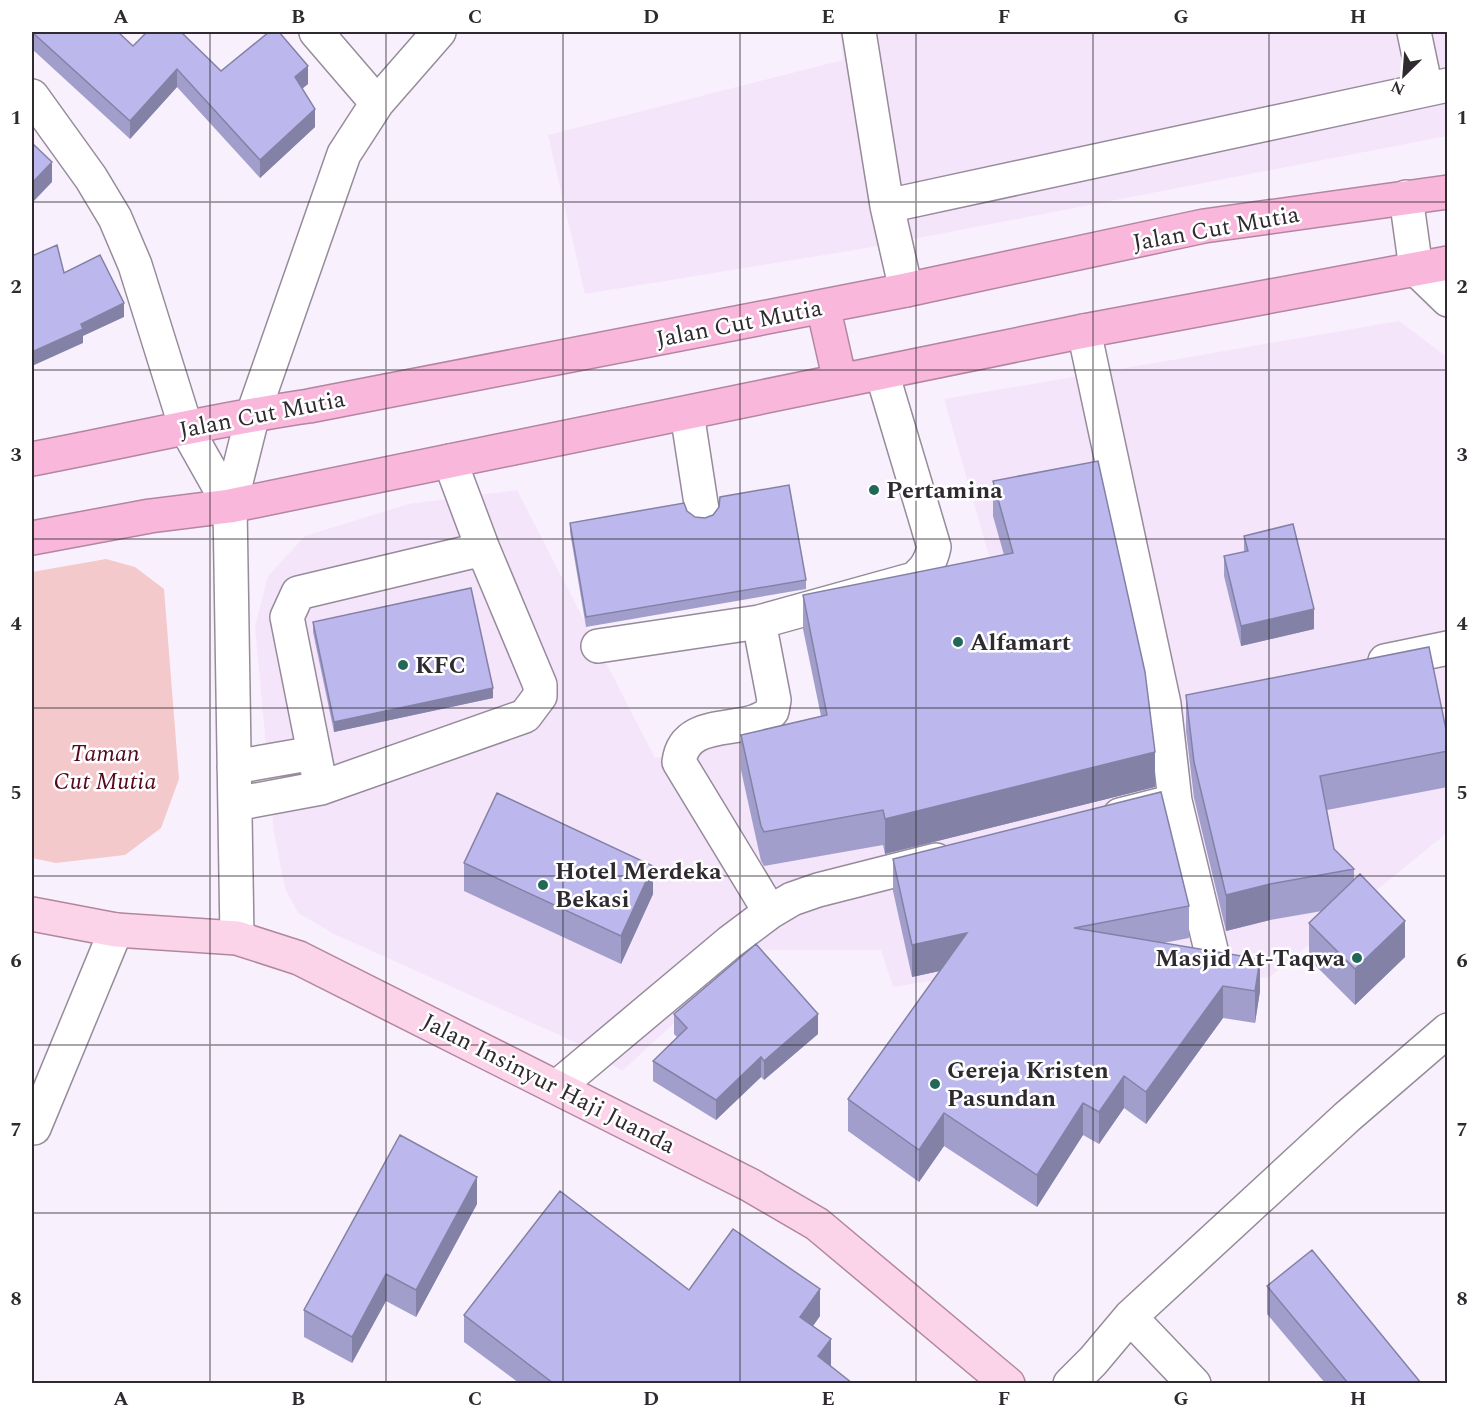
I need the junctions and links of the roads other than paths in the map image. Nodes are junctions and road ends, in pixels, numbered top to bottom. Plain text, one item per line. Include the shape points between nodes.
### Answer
1 (316, 32) edge
2 (439, 32) edge
3 (859, 32) edge
4 (1414, 32) edge
5 (1437, 87) edge
6 (32, 96) edge
7 (377, 103) junction
8 (1448, 192) edge
9 (1406, 197) junction
10 (887, 206) junction
11 (1448, 263) edge
12 (1416, 269) junction
13 (906, 290) junction
14 (1448, 300) edge
15 (823, 306) junction
16 (1084, 331) junction
17 (882, 373) junction
18 (840, 381) junction
19 (687, 412) junction
20 (252, 414) junction
21 (186, 428) junction
22 (32, 459) edge
23 (450, 461) junction
24 (230, 506) junction
25 (702, 510) dead end
26 (32, 538) edge
27 (483, 549) junction
28 (759, 622) junction
29 (597, 646) dead end
30 (1448, 648) edge
31 (1357, 666) edge
32 (1198, 697) edge
33 (1164, 704) junction
34 (314, 753) junction
35 (234, 767) junction
36 (321, 788) junction
37 (1175, 801) junction
38 (235, 804) junction
39 (1095, 821) edge
40 (968, 853) edge
41 (770, 912) junction
42 (32, 914) edge
43 (116, 930) junction
44 (237, 938) junction
45 (1213, 958) edge
46 (1448, 1029) edge
47 (557, 1088) junction
48 (32, 1128) edge
49 (1130, 1317) junction
50 (1008, 1383) edge
51 (1070, 1383) edge
52 (1194, 1383) edge

1 - 7 street
2 - 7 street
3 - 10 street
4 - 5 street
5 - 10 street
6 - 21 street via 115,218 135,265
7 - 20 street via 344,154
8 - 9 highway, Jalan Cut Mutia
9 - 12 street
9 - 13 highway, Jalan Cut Mutia via 1204,226
10 - 13 street
11 - 12 highway
12 - 14 street
12 - 16 highway
13 - 15 highway, Jalan Cut Mutia
15 - 18 highway
15 - 20 highway, Jalan Cut Mutia
16 - 17 highway
16 - 33 street
17 - 18 highway
17 - 28 street via 934,547 928,566 914,579
18 - 19 highway
19 - 23 highway
19 - 25 street
20 - 21 highway, Jalan Cut Mutia
20 - 24 street
21 - 22 highway, Jalan Cut Mutia
21 - 24 street
23 - 24 highway
23 - 27 street
24 - 26 highway
24 - 35 street
27 - 34 street via 298,593 287,617
27 - 36 street via 540,685 540,696 525,716
28 - 29 street via 717,616
28 - 41 street via 774,700 772,711 760,719 696,735 687,743 679,762
30 - 31 street
32 - 33 street
33 - 37 street
34 - 35 street
34 - 36 street
35 - 38 street
36 - 38 street
37 - 39 street
37 - 45 street
38 - 44 street
40 - 41 street via 818,890
41 - 47 street
42 - 43 main road, Jalan Insinyur Haji Juanda
43 - 44 main road, Jalan Insinyur Haji Juanda
43 - 48 street
44 - 47 main road, Jalan Insinyur Haji Juanda via 299,958
46 - 49 street
47 - 50 main road, Jalan Insinyur Haji Juanda via 750,1185 817,1224
49 - 51 street
49 - 52 street

